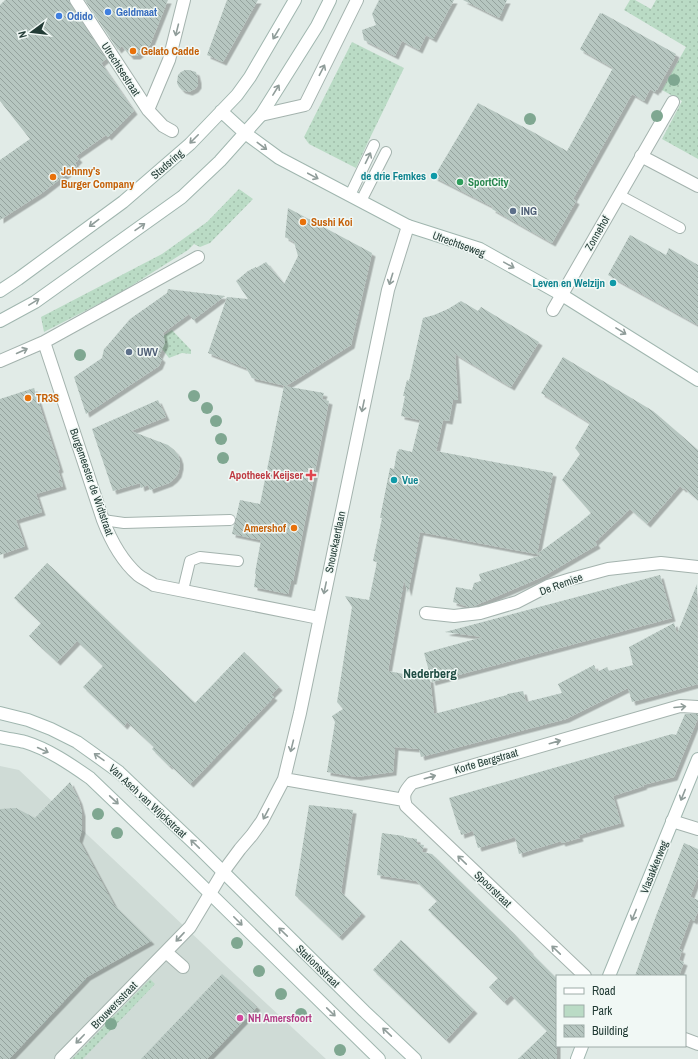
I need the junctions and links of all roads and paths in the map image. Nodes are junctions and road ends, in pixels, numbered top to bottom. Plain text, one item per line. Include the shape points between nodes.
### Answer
1 (76, 0) edge
2 (184, 0) edge
3 (295, 0) edge
4 (330, 0) edge
5 (357, 0) edge
6 (673, 102) dead end
7 (148, 110) junction
8 (221, 111) junction
9 (261, 114) junction
10 (172, 131) dead end
11 (245, 133) junction
12 (374, 145) dead end
13 (386, 152) dead end
14 (641, 156) junction
15 (698, 186) edge
16 (350, 195) junction
17 (619, 195) junction
18 (361, 202) junction
19 (408, 226) junction
20 (680, 228) dead end
21 (198, 258) dead end
22 (0, 291) edge
23 (562, 295) junction
24 (553, 310) dead end
25 (0, 321) edge
26 (44, 342) junction
27 (0, 361) edge
28 (698, 380) edge
29 (103, 520) junction
30 (230, 520) dead end
31 (238, 561) dead end
32 (698, 567) edge
33 (183, 590) junction
34 (426, 613) dead end
35 (319, 618) junction
36 (698, 707) edge
37 (0, 713) edge
38 (0, 737) edge
39 (698, 759) edge
40 (284, 779) junction
41 (404, 800) junction
42 (672, 821) junction
43 (698, 829) edge
44 (223, 872) junction
45 (210, 894) junction
46 (166, 952) junction
47 (183, 967) dead end
48 (584, 975) edge
49 (609, 975) edge
50 (686, 1039) edge
51 (698, 1044) edge
52 (582, 1047) edge
53 (61, 1059) edge
54 (379, 1059) edge
55 (415, 1059) edge
56 (577, 1059) edge

1 - 7 street, Utrechtsestraat
2 -> 7 street via 169,60
3 -> 8 street, Stadsring via 250,77 237,96
9 -> 4 street
9 -> 5 street via 305,105
6 - 14 street, Zonnehof
7 - 10 street, Utrechtsestraat via 163,126
8 - 11 street, Utrechtseweg
8 -> 22 street, Stadsring via 190,144 123,202
9 - 11 street
11 -> 16 street, Utrechtseweg via 278,158
25 -> 11 street via 35,302 182,197
16 -> 12 lane
13 - 18 lane
14 - 15 street
14 - 17 street, Zonnehof
16 - 18 street, Utrechtseweg
17 - 20 lane
17 - 23 street, Zonnehof
18 - 19 street, Utrechtseweg
19 -> 23 street, Utrechtseweg via 480,249
19 -> 35 street, Snouckaertlaan via 388,290
21 - 26 street
23 - 24 street, Zonnehof
23 -> 28 street, Utrechtseweg
27 -> 26 street
26 - 29 street, Burgemeester de Widtstraat
29 - 30 lane via 124,523
29 - 33 street, Burgemeester de Widtstraat via 117,552 139,575 154,585
31 - 33 lane via 200,557 190,561
32 - 34 street, De Remise via 661,562 608,569 548,586 517,602 480,613 454,616
33 - 35 street, Burgemeester de Widtstraat
35 -> 40 street, Snouckaertlaan
41 -> 36 street, Korte Bergstraat via 405,791 412,783 680,706
44 -> 37 street, Van Asch van Wijckstraat via 132,784 100,758 77,742 51,729
38 -> 45 street, Van Asch van Wijckstraat via 41,748 90,778
39 -> 42 street, Vlasakkerweg
40 - 41 street
40 -> 44 street, Snouckaertlaan via 262,821
48 -> 41 street, Spoorstraat via 406,806
42 - 43 street
42 -> 49 street, Vlasakkerweg
44 - 45 street
55 -> 44 street, Stationsstraat
45 -> 46 street, Brouwersstraat via 190,927
45 -> 54 street
46 - 47 street
46 -> 53 street, Brouwersstraat
50 - 51 street
52 - 56 street

